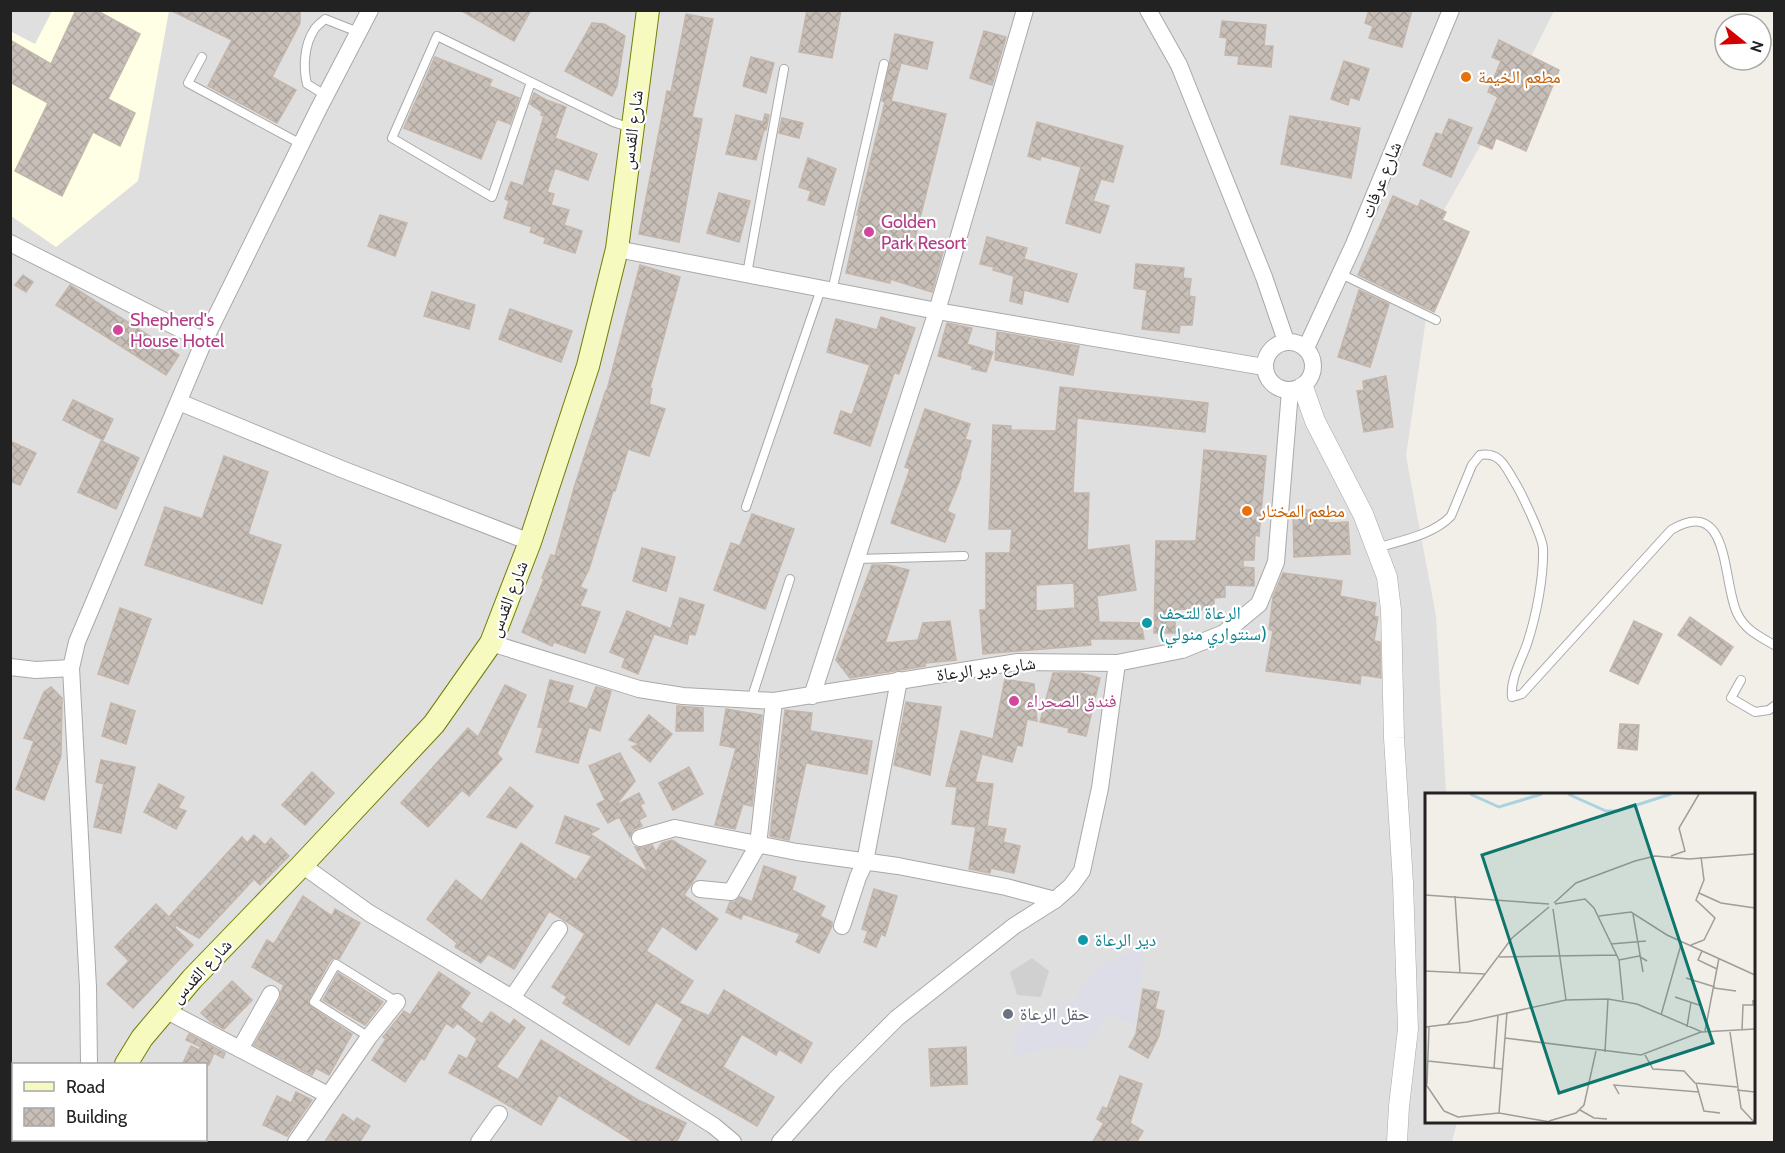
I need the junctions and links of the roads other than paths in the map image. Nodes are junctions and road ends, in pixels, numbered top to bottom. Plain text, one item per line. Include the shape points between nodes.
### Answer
1 (370, 10) edge
2 (648, 10) edge
3 (1025, 10) edge
4 (1148, 10) edge
5 (1451, 10) edge
6 (358, 33) junction
7 (202, 57) dead end
8 (884, 64) dead end
9 (784, 69) dead end
10 (531, 82) junction
11 (326, 95) junction
12 (633, 128) junction
13 (301, 144) junction
14 (10, 243) edge
15 (617, 249) junction
16 (747, 274) junction
17 (1341, 274) junction
18 (827, 290) junction
19 (938, 311) junction
20 (1436, 320) dead end
21 (204, 341) junction
22 (1286, 341) junction
23 (1306, 348) junction
24 (1264, 367) junction
25 (1297, 389) junction
26 (179, 402) junction
27 (746, 507) dead end
28 (530, 542) junction
29 (1377, 548) junction
30 (964, 556) dead end
31 (857, 559) junction
32 (790, 579) dead end
33 (491, 643) junction
34 (1774, 645) edge
35 (1118, 663) junction
36 (10, 668) edge
37 (71, 668) junction
38 (899, 680) junction
39 (1741, 680) dead end
40 (812, 696) junction
41 (751, 700) junction
42 (774, 701) junction
43 (1774, 706) edge
44 (640, 838) dead end
45 (758, 845) junction
46 (865, 862) junction
47 (302, 865) junction
48 (700, 889) dead end
49 (1055, 900) junction
50 (842, 926) dead end
51 (559, 929) dead end
52 (271, 994) dead end
53 (512, 998) junction
54 (397, 1002) joint
55 (165, 1010) junction
56 (369, 1037) junction
57 (240, 1048) junction
58 (89, 1063) edge
59 (127, 1063) edge
60 (328, 1095) junction
61 (499, 1114) dead end
62 (296, 1143) edge
63 (479, 1143) edge
64 (733, 1143) edge
65 (780, 1143) edge
66 (1397, 1143) edge

1 - 6 street
2 - 12 main road, شارع القدس
3 - 19 street
4 - 22 street via 1179,65
5 - 17 street, شارع عرفات
6 - 11 street
6 - 11 lane via 325,20 313,30 304,70 307,84
7 - 13 lane via 188,83
8 - 18 lane
9 - 16 lane
10 - 10 lane via 437,36 392,138 492,197
10 - 12 lane via 612,122
11 - 13 street
12 - 15 main road, شارع القدس
13 - 21 street
14 - 21 street
15 - 16 street
15 - 28 main road, شارع القدس via 588,366
16 - 18 street
17 - 20 lane
17 - 23 street, شارع عرفات
18 - 19 street
18 - 27 lane
19 - 24 street
19 - 31 street
21 - 26 street
22 - 23 street
22 - 24 street via 1274,346
23 - 25 street via 1314,361 1313,374
24 - 25 street via 1268,379 1280,389
25 - 29 street via 1363,513
25 - 35 street, شارع دير الرعاة via 1276,562 1259,604 1224,633 1182,650
26 - 28 street
26 - 37 street via 76,642
28 - 33 main road, شارع القدس
29 - 34 lane via 1445,522 1472,465 1480,455 1489,454 1500,459 1519,489 1543,546 1538,598 1528,641 1511,686 1512,696 1522,694 1671,530 1685,521 1707,525 1722,544 1736,611 1746,628
29 - 66 street via 1387,576 1391,610 1405,928 1408,1029
30 - 31 lane
31 - 40 street
32 - 41 lane
33 - 41 street, شارع دير الرعاة via 639,689
33 - 47 main road, شارع القدس via 434,724
35 - 38 street, شارع دير الرعاة via 1018,662
35 - 49 street via 1100,788 1082,871
36 - 37 street
37 - 58 street
38 - 40 street, شارع دير الرعاة
38 - 46 street
39 - 43 lane via 1731,698 1755,712
40 - 42 street, شارع دير الرعاة
41 - 42 street, شارع دير الرعاة
42 - 45 street
44 - 45 street via 675,828
45 - 46 street
45 - 48 street via 731,892
46 - 49 street via 1006,886
46 - 50 street
47 - 53 street via 369,913
47 - 55 main road, شارع القدس
49 - 65 street via 1014,926 897,1018
51 - 53 street
52 - 57 street
53 - 64 street via 714,1126
54 - 56 street
54 - 56 lane via 336,964 314,1002
55 - 57 street
55 - 59 main road, شارع القدس
56 - 60 street
57 - 60 street
60 - 62 street
61 - 63 street

